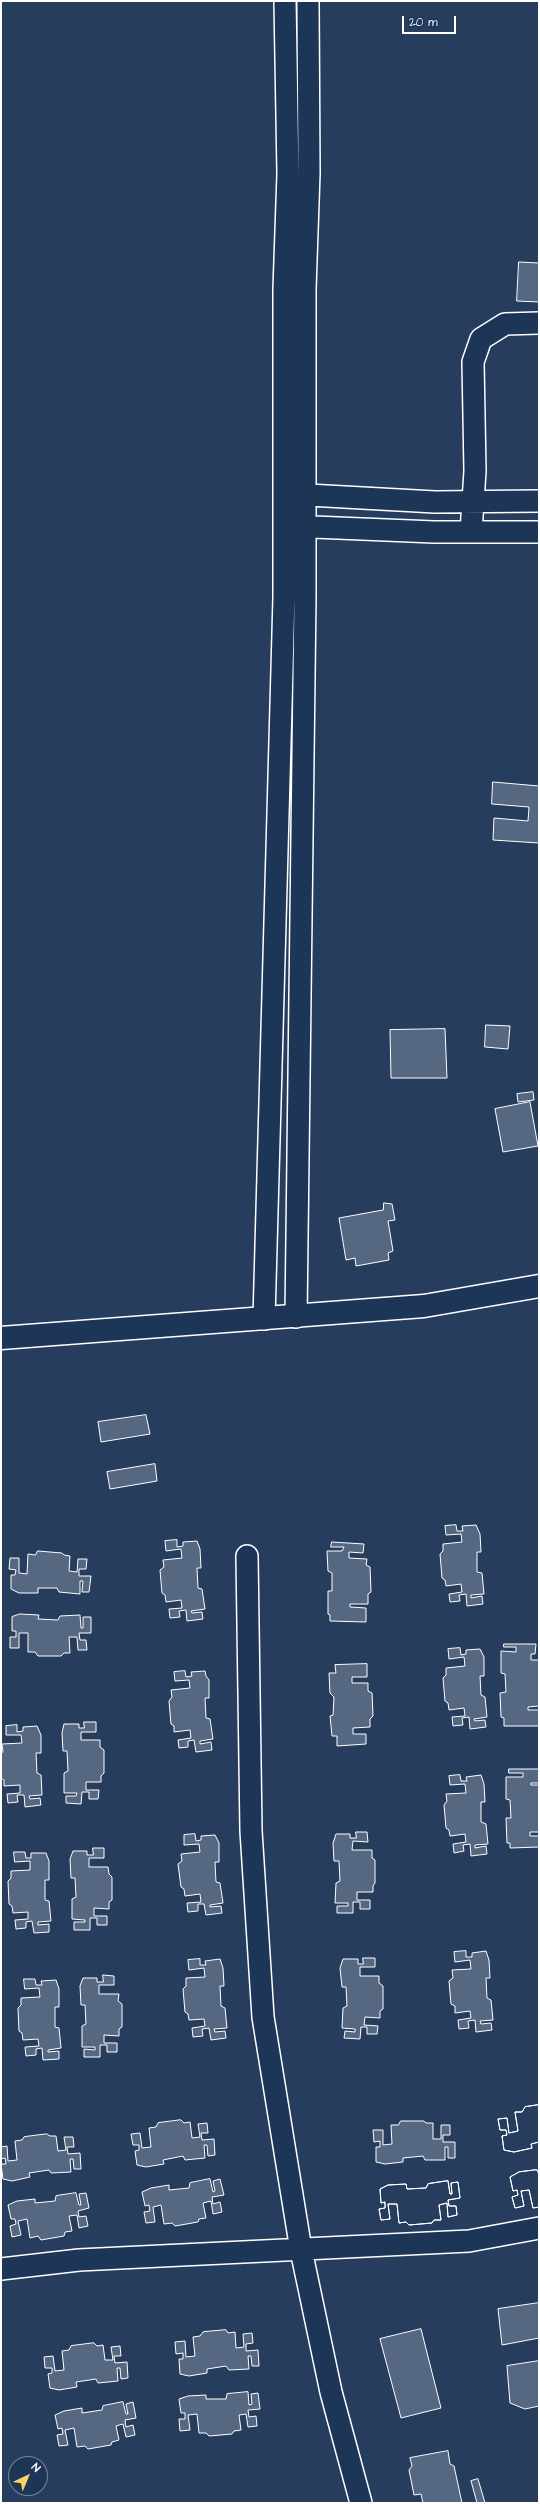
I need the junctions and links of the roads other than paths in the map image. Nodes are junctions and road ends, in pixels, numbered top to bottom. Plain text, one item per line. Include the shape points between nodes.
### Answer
1 (285, 1) edge
2 (308, 1) edge
3 (539, 323) edge
4 (293, 494) junction
5 (473, 502) junction
6 (539, 502) edge
7 (284, 526) junction
8 (304, 526) junction
9 (471, 532) junction
10 (539, 532) edge
11 (539, 1286) edge
12 (296, 1317) junction
13 (264, 1319) junction
14 (1, 1338) edge
15 (247, 1556) dead end
16 (539, 2228) edge
17 (301, 2250) junction
18 (1, 2269) edge
19 (361, 2503) edge

1 - 4 street via 288,174 284,289
2 - 4 street via 309,174
3 - 5 street via 505,324 481,339 473,362
4 - 5 street
4 - 7 street
4 - 8 street
5 - 6 street
5 - 9 street
7 - 8 street
7 - 13 street
8 - 9 street
8 - 12 street
9 - 10 street
11 - 12 street via 424,1306
12 - 13 street
13 - 14 street
15 - 17 street via 251,1831 263,2017
16 - 17 street via 469,2241
17 - 18 street via 79,2260
17 - 19 street via 331,2392

